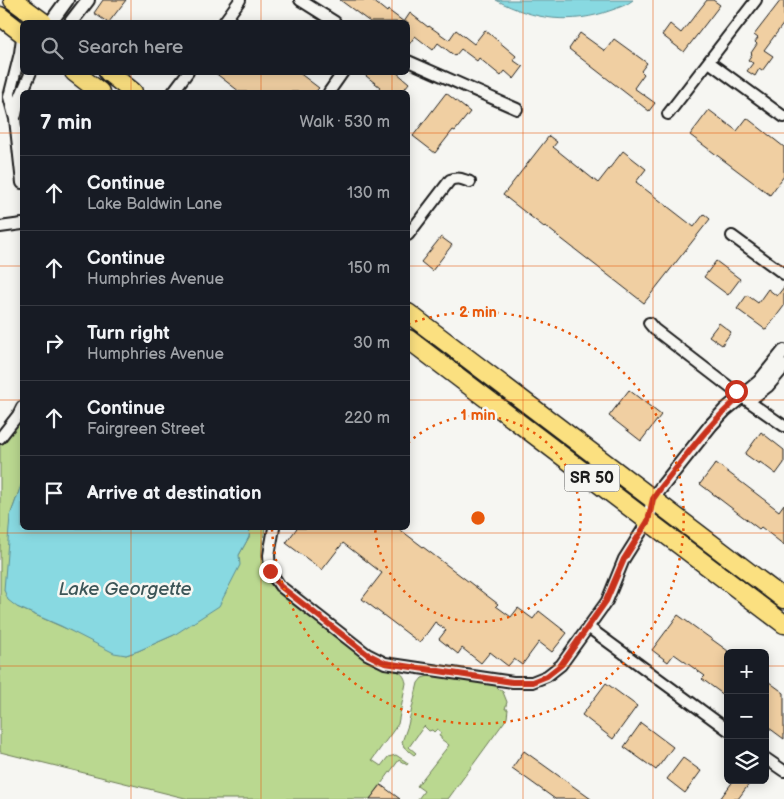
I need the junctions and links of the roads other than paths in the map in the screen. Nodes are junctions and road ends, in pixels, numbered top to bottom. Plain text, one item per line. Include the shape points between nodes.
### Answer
1 (13, 0) edge
2 (67, 0) edge
3 (88, 0) edge
4 (240, 0) edge
5 (300, 0) edge
6 (756, 0) edge
7 (0, 16) edge
8 (40, 20) edge
9 (52, 20) edge
10 (73, 20) edge
11 (225, 20) edge
12 (332, 20) edge
13 (20, 31) edge
14 (410, 62) edge
15 (709, 62) junction
16 (20, 63) edge
17 (30, 75) edge
18 (78, 75) edge
19 (112, 75) edge
20 (186, 75) edge
21 (341, 75) edge
22 (23, 90) edge
23 (97, 90) edge
24 (130, 90) edge
25 (174, 90) edge
26 (330, 90) edge
27 (20, 96) edge
28 (517, 109) dead end
29 (668, 114) dead end
30 (784, 117) edge
31 (15, 119) junction
32 (20, 165) edge
33 (470, 182) dead end
34 (20, 224) edge
35 (0, 227) edge
36 (410, 232) edge
37 (732, 236) dead end
38 (784, 274) edge
39 (410, 315) edge
40 (649, 323) dead end
41 (410, 340) edge
42 (784, 351) edge
43 (784, 366) edge
44 (468, 384) junction
45 (508, 389) junction
46 (745, 398) junction
47 (20, 411) edge
48 (784, 426) edge
49 (0, 438) edge
50 (656, 502) junction
51 (648, 521) junction
52 (274, 530) edge
53 (784, 599) edge
54 (782, 617) edge
55 (588, 627) junction
56 (724, 727) edge
57 (769, 761) edge
58 (784, 772) edge

1 - 8 highway
2 - 9 street
3 - 10 street
4 - 11 street
5 - 12 street
6 - 15 street
7 - 13 highway
14 - 28 street
15 - 29 street
15 - 30 street
16 - 31 street via 9,97
17 - 22 street
18 - 23 highway
19 - 24 highway
20 - 25 street
21 - 26 street
27 - 31 street
31 - 32 street
33 - 36 street via 456,177 450,180
34 - 35 street
37 - 38 street
39 - 45 highway, SR 50
40 - 46 street
41 - 44 highway, SR 50
42 - 46 street
43 - 46 street via 767,386
44 - 45 highway via 490,390
44 - 51 highway, SR 50
45 - 50 highway, SR 50
46 - 48 street
46 - 50 street
47 - 49 street
50 - 51 street
50 - 53 highway, SR 50
51 - 54 highway, SR 50
51 - 55 street via 624,559 606,601
52 - 55 street via 268,555 270,571 280,586 367,654 385,663 512,682 532,682 561,665
55 - 56 street
57 - 58 street

